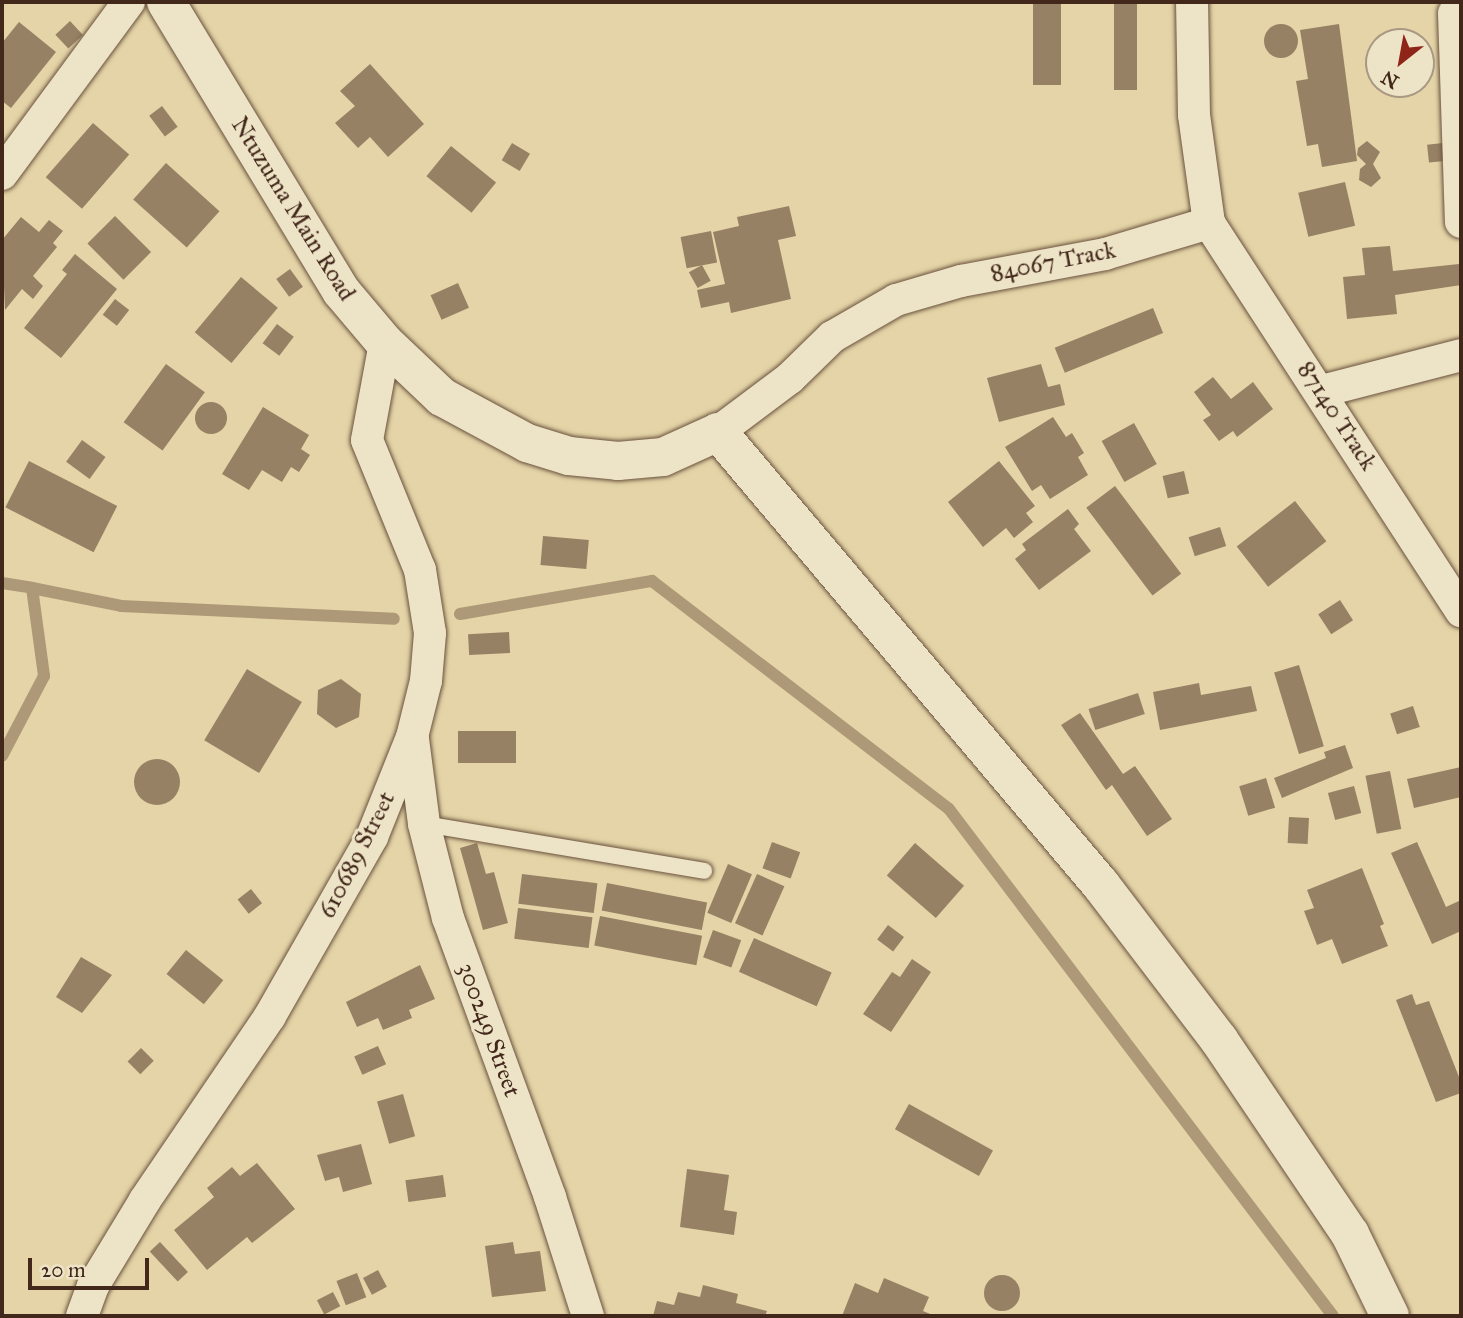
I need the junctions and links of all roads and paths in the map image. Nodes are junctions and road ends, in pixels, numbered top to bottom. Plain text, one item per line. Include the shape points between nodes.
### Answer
1 (129, 2) edge
2 (166, 2) edge
3 (1192, 2) edge
4 (1454, 13) dead end
5 (2, 174) edge
6 (1461, 222) edge
7 (1209, 223) junction
8 (385, 343) junction
9 (1461, 355) edge
10 (1322, 391) junction
11 (718, 432) junction
12 (1461, 611) edge
13 (412, 737) junction
14 (424, 824) junction
15 (704, 871) dead end
16 (82, 1316) edge
17 (588, 1316) edge
18 (1390, 1316) edge

1 - 5 street
2 - 8 main road, Ntuzuma Main Road via 341,291
3 - 7 street via 1194,115
4 - 6 street
7 - 10 street, 87140 Track
7 - 11 street, 84067 Track via 1105,254 961,281 896,300 832,337 790,378
8 - 11 main road, Ntuzuma Main Road via 442,397 479,421 569,456 618,461 663,457
8 - 13 street, 610689 Street via 367,440 420,570 430,633 426,681
9 - 10 street
10 - 12 street, 87140 Track
11 - 18 main road via 1101,885 1202,1018 1350,1234
13 - 14 street, 300249 Street
13 - 16 street, 610689 Street via 372,837 243,1060 145,1199 93,1286
14 - 15 lane
14 - 17 street, 300249 Street via 448,918 550,1197

